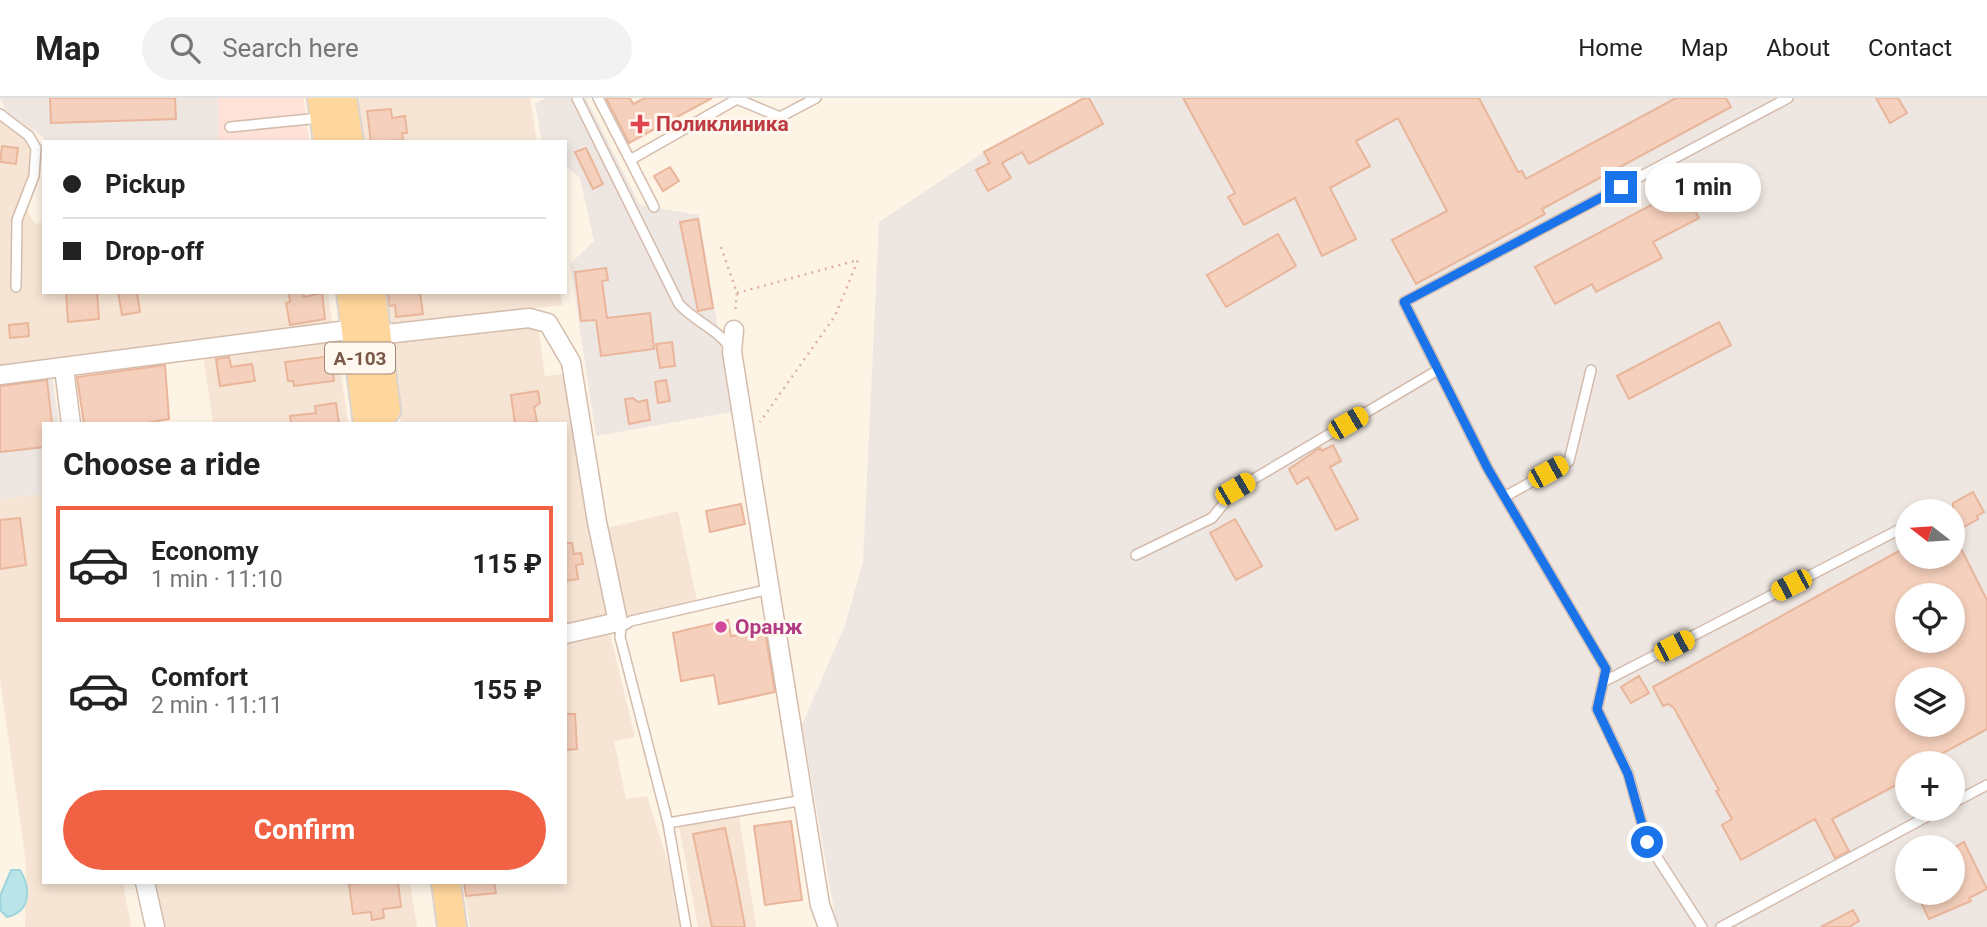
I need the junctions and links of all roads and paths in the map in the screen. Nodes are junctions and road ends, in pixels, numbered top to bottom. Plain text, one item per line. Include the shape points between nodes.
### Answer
1 (577, 98) edge
2 (598, 98) edge
3 (816, 98) edge
4 (1788, 98) edge
5 (736, 99) edge
6 (0, 114) edge
7 (329, 114) edge
8 (230, 127) dead end
9 (348, 140) edge
10 (631, 160) junction
11 (654, 207) dead end
12 (721, 247) dead end
13 (16, 287) dead end
14 (737, 293) junction
15 (352, 294) edge
16 (371, 294) edge
17 (734, 330) joint
18 (366, 332) junction
19 (732, 352) junction
20 (64, 368) junction
21 (1438, 370) junction
22 (1591, 370) dead end
23 (0, 375) edge
24 (71, 422) edge
25 (368, 422) edge
26 (387, 422) edge
27 (747, 442) junction
28 (1506, 496) junction
29 (1895, 532) edge
30 (1136, 555) dead end
31 (770, 589) junction
32 (567, 634) edge
33 (1603, 682) junction
34 (1987, 785) edge
35 (1965, 797) edge
36 (804, 800) junction
37 (1919, 821) edge
38 (668, 823) junction
39 (145, 884) edge
40 (430, 884) edge
41 (446, 884) edge
42 (155, 927) edge
43 (436, 927) edge
44 (452, 927) edge
45 (685, 927) edge
46 (828, 927) edge
47 (1702, 927) edge
48 (1721, 927) edge

1 - 19 lane via 679,303 699,323 719,334
2 - 10 lane
3 - 5 lane via 780,117
4 - 21 lane via 1404,302
5 - 10 lane
6 - 13 lane via 29,135 36,148 34,176 17,220
7 - 8 lane
7 - 9 main road
10 - 11 lane
12 - 14 path
14 - 17 path
14 - 27 path via 858,260 835,316
15 - 18 main road, А-103
16 - 18 main road, А-103
17 - 19 street
18 - 20 street
18 - 25 main road, А-103
18 - 26 main road, А-103
18 - 32 street via 529,318 548,323 571,362 618,622
19 - 27 street
20 - 23 street
20 - 24 street
21 - 28 lane
21 - 30 lane via 1235,489 1212,518
22 - 28 lane via 1569,461
27 - 31 street
28 - 33 lane via 1606,669
29 - 33 lane
31 - 36 street
31 - 38 lane via 622,624 620,638
33 - 47 lane via 1597,709 1628,774 1647,842
34 - 35 lane
36 - 38 lane
36 - 46 street via 820,905
37 - 48 lane
38 - 45 lane
39 - 42 street
40 - 43 main road
41 - 44 main road

